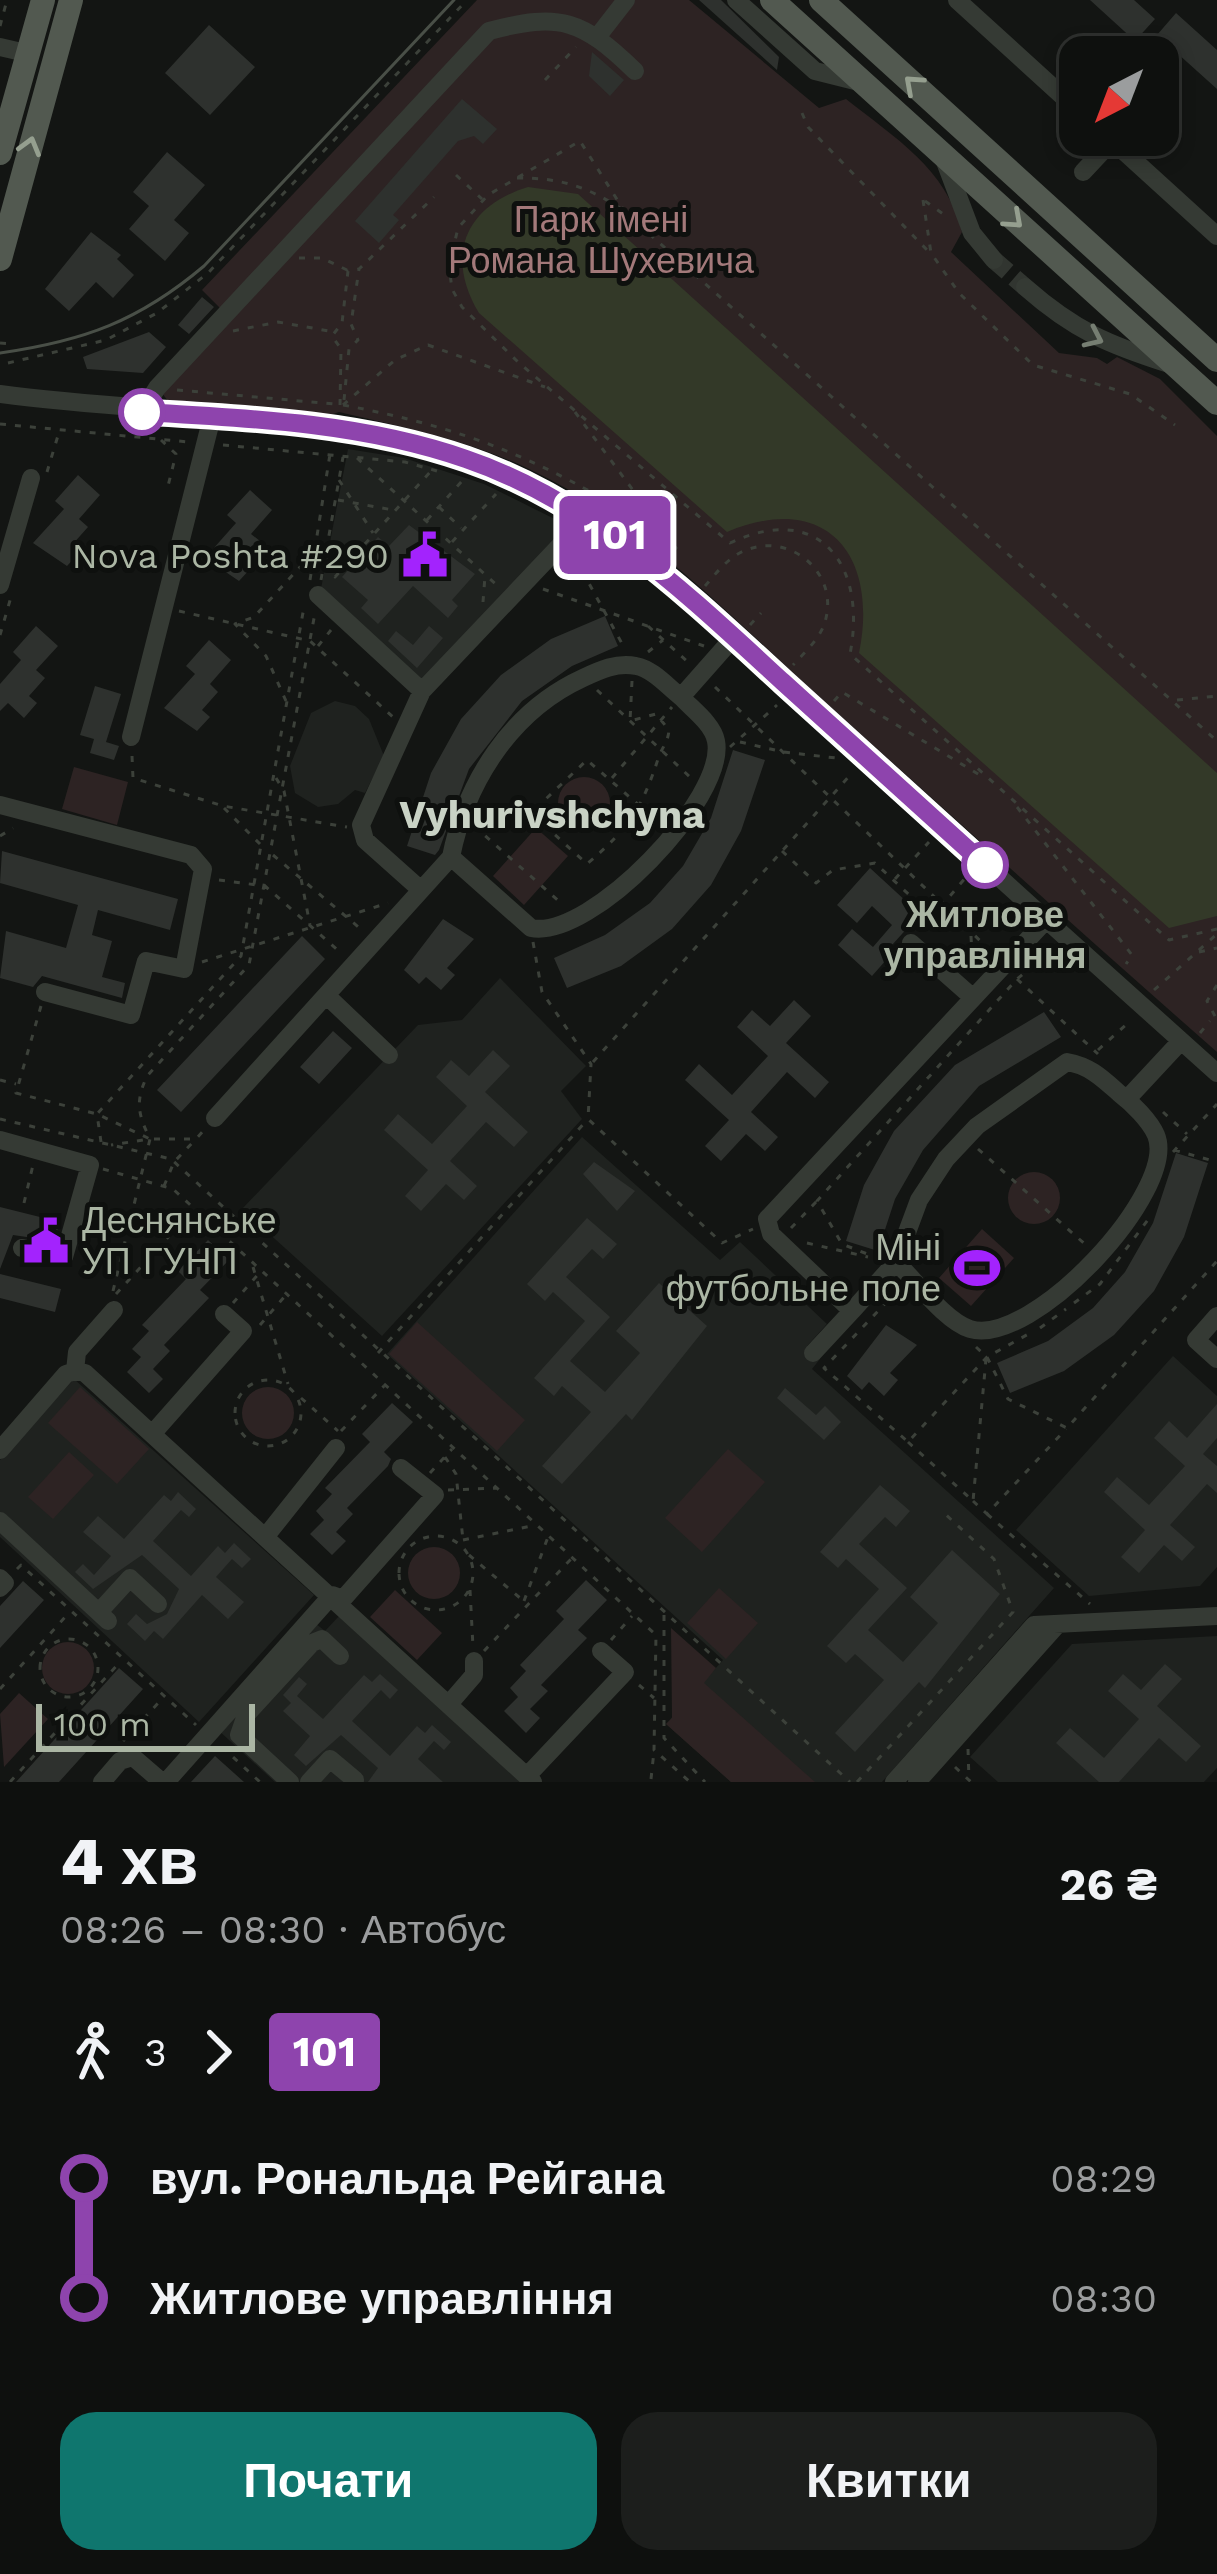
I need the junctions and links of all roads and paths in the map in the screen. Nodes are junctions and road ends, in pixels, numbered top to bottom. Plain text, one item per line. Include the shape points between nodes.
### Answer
1 (7, 0) edge
2 (43, 0) edge
3 (71, 0) edge
4 (466, 0) edge
5 (626, 0) edge
6 (736, 0) edge
7 (772, 0) edge
8 (821, 0) edge
9 (957, 0) edge
10 (0, 26) edge
11 (590, 39) junction
12 (0, 47) edge
13 (26, 53) junction
14 (635, 71) dead end
15 (545, 80) dead end
16 (863, 82) junction
17 (1059, 93) edge
18 (802, 113) dead end
19 (0, 153) edge
20 (942, 154) junction
21 (1095, 156) edge
22 (1129, 156) edge
23 (1083, 172) dead end
24 (456, 175) dead end
25 (515, 178) junction
26 (434, 197) dead end
27 (483, 200) junction
28 (625, 212) junction
29 (970, 228) junction
30 (1217, 236) edge
31 (931, 254) junction
32 (278, 258) junction
33 (0, 259) edge
34 (994, 260) tunnel mouth
35 (359, 269) junction
36 (348, 271) junction
37 (1025, 287) tunnel mouth
38 (226, 331) dead end
39 (333, 332) junction
40 (0, 343) edge
41 (13, 344) dead end
42 (1217, 360) edge
43 (8, 363) dead end
44 (1175, 365) junction
45 (158, 388) junction
46 (553, 390) junction
47 (0, 394) edge
48 (1217, 403) edge
49 (340, 405) junction
50 (571, 405) junction
51 (142, 412) junction
52 (212, 417) junction
53 (1175, 425) dead end
54 (160, 439) dead end
55 (330, 454) dead end
56 (343, 457) dead end
57 (357, 458) dead end
58 (432, 470) dead end
59 (31, 478) dead end
60 (338, 479) junction
61 (463, 480) dead end
62 (168, 487) dead end
63 (496, 494) dead end
64 (335, 500) junction
65 (404, 501) junction
66 (351, 503) junction
67 (439, 507) junction
68 (395, 511) junction
69 (588, 516) junction
70 (426, 521) junction
71 (646, 525) dead end
72 (463, 530) junction
73 (374, 534) junction
74 (565, 541) junction
75 (450, 543) junction
76 (315, 550) junction
77 (671, 555) dead end
78 (323, 567) junction
79 (0, 585) edge
80 (705, 586) dead end
81 (517, 590) junction
82 (318, 595) junction
83 (164, 607) junction
84 (608, 612) junction
85 (761, 613) dead end
86 (342, 617) junction
87 (235, 624) junction
88 (648, 626) junction
89 (742, 632) junction
90 (298, 639) junction
91 (310, 641) junction
92 (316, 647) junction
93 (717, 650) dead end
94 (633, 665) junction
95 (794, 665) dead end
96 (702, 674) junction
97 (584, 678) junction
98 (422, 691) junction
99 (1217, 696) edge
100 (681, 697) junction
101 (1173, 700) junction
102 (833, 702) dead end
103 (286, 703) junction
104 (777, 705) dead end
105 (662, 719) junction
106 (630, 721) junction
107 (404, 727) junction
108 (756, 728) junction
109 (646, 736) junction
110 (131, 737) joint
111 (1217, 741) edge
112 (740, 742) junction
113 (661, 750) junction
114 (780, 751) junction
115 (716, 755) junction
116 (836, 758) dead end
117 (852, 772) dead end
118 (274, 775) junction
119 (610, 780) junction
120 (992, 783) junction
121 (701, 787) junction
122 (284, 791) junction
123 (829, 799) junction
124 (1012, 801) junction
125 (0, 805) edge
126 (223, 806) junction
127 (641, 807) junction
128 (267, 814) junction
129 (463, 815) junction
130 (280, 816) junction
131 (290, 819) junction
132 (361, 825) junction
133 (929, 842) dead end
134 (262, 846) junction
135 (782, 851) junction
136 (272, 854) junction
137 (451, 857) junction
138 (904, 870) junction
139 (967, 876) dead end
140 (206, 877) junction
141 (302, 880) junction
142 (893, 880) junction
143 (255, 886) junction
144 (266, 886) junction
145 (420, 892) junction
146 (941, 904) junction
147 (345, 916) junction
148 (932, 916) junction
149 (576, 917) dead end
150 (1046, 920) junction
151 (311, 927) junction
152 (531, 928) junction
153 (1217, 932) edge
154 (971, 933) junction
155 (375, 941) junction
156 (911, 943) joint
157 (254, 944) junction
158 (242, 947) junction
159 (1217, 948) edge
160 (1050, 952) dead end
161 (1197, 952) junction
162 (1003, 963) junction
163 (1126, 964) dead end
164 (355, 965) junction
165 (184, 969) junction
166 (1217, 986) edge
167 (1154, 990) dead end
168 (45, 992) joint
169 (969, 994) junction
170 (327, 996) junction
171 (1215, 1019) edge
172 (1190, 1037) junction
173 (389, 1055) dead end
174 (591, 1064) junction
175 (1217, 1073) edge
176 (0, 1080) edge
177 (18, 1085) junction
178 (1127, 1099) junction
179 (97, 1114) junction
180 (215, 1118) joint
181 (0, 1119) edge
182 (588, 1119) junction
183 (966, 1138) junction
184 (150, 1139) junction
185 (196, 1139) junction
186 (0, 1140) edge
187 (100, 1144) junction
188 (109, 1145) junction
189 (1174, 1150) dead end
190 (144, 1153) junction
191 (34, 1157) dead end
192 (174, 1162) junction
193 (1217, 1162) edge
194 (90, 1166) junction
195 (137, 1179) junction
196 (164, 1186) junction
197 (817, 1201) junction
198 (23, 1203) dead end
199 (194, 1209) junction
200 (767, 1220) junction
201 (782, 1238) dead end
202 (802, 1242) dead end
203 (22, 1248) dead end
204 (1098, 1255) junction
205 (1217, 1261) edge
206 (252, 1262) junction
207 (896, 1262) junction
208 (261, 1271) junction
209 (256, 1276) junction
210 (904, 1283) dead end
211 (287, 1294) junction
212 (114, 1310) dead end
213 (852, 1311) junction
214 (224, 1314) joint
215 (268, 1316) junction
216 (1217, 1316) edge
217 (243, 1330) junction
218 (970, 1342) dead end
219 (378, 1353) junction
220 (813, 1353) dead end
221 (987, 1357) junction
222 (1217, 1359) edge
223 (75, 1371) junction
224 (385, 1385) junction
225 (288, 1386) junction
226 (295, 1392) junction
227 (1067, 1428) junction
228 (154, 1433) junction
229 (338, 1440) junction
230 (908, 1442) junction
231 (453, 1448) junction
232 (0, 1450) edge
233 (445, 1457) junction
234 (401, 1468) dead end
235 (457, 1486) junction
236 (497, 1488) junction
237 (428, 1489) junction
238 (973, 1501) junction
239 (944, 1513) dead end
240 (987, 1514) junction
241 (0, 1521) edge
242 (537, 1525) junction
243 (548, 1535) junction
244 (266, 1536) junction
245 (463, 1540) junction
246 (455, 1541) junction
247 (468, 1554) junction
248 (572, 1557) junction
249 (2, 1583) edge
250 (470, 1588) junction
251 (332, 1595) junction
252 (526, 1603) junction
253 (158, 1604) dead end
254 (70, 1612) junction
255 (664, 1613) junction
256 (634, 1614) junction
257 (1217, 1616) edge
258 (1109, 1621) junction
259 (1058, 1624) junction
260 (322, 1639) junction
261 (44, 1641) junction
262 (49, 1646) junction
263 (602, 1651) joint
264 (340, 1656) dead end
265 (122, 1660) junction
266 (474, 1661) junction
267 (625, 1672) junction
268 (93, 1688) junction
269 (0, 1689) edge
270 (163, 1698) junction
271 (655, 1700) junction
272 (449, 1704) junction
273 (968, 1725) junction
274 (208, 1734) junction
275 (116, 1748) dead end
276 (654, 1750) junction
277 (941, 1755) junction
278 (530, 1779) edge
279 (355, 1780) edge
280 (651, 1781) edge
281 (970, 1781) edge
282 (10, 1782) edge
283 (102, 1782) edge
284 (164, 1782) edge
285 (260, 1782) edge
286 (290, 1782) edge
287 (309, 1782) edge
288 (690, 1782) edge
289 (705, 1782) edge
290 (853, 1782) edge
291 (894, 1782) edge
292 (917, 1782) edge

1 - 10 path
2 - 13 main road
33 -> 3 main road
4 - 43 path via 208,273 158,313 106,340
5 - 11 street
6 - 16 street via 814,71
7 - 16 main road
42 -> 8 main road
9 - 17 street
11 - 14 street
11 - 15 path
11 - 32 street via 555,19 489,31
12 - 13 street
13 - 19 main road
16 - 20 main road
18 - 31 path
20 - 29 street
20 -> 44 main road
21 - 23 street
22 - 30 street
24 - 27 path
25 - 27 path
25 - 28 path via 573,182
25 - 28 path via 580,141
26 - 35 path
27 - 46 path via 451,247 452,289 490,336
28 - 101 path
29 - 31 path via 923,200
29 - 34 street
31 - 53 path via 1033,364 1130,394
32 - 36 path via 322,258
32 - 45 street
35 - 36 path
35 - 49 path via 351,324 358,340 349,349
36 - 39 path via 342,323
37 -> 44 street via 1070,326
38 - 39 path via 278,322
39 - 49 path via 341,349
40 - 41 path
44 - 48 main road
45 - 49 path
45 - 51 street
46 - 49 path via 428,345 395,360
46 - 50 path
47 - 51 street
49 - 71 path via 483,438 575,480
50 - 77 path via 676,548
50 - 120 path via 730,543 780,528 832,549 854,584 850,654
51 - 52 street
52 - 69 street via 413,443 521,481
52 - 83 street
54 - 62 path via 176,454
55 - 76 path
56 - 60 path
57 - 65 path
58 - 65 path
59 - 79 street
60 - 64 path
60 - 66 path
61 - 67 path
63 - 72 path
64 - 66 path
64 - 78 path
65 - 68 path
65 - 70 path
66 - 68 path
66 - 73 path
67 - 70 path
67 - 72 path
68 - 73 path
69 - 74 street
69 - 89 street
70 - 75 path
72 - 75 path
73 - 78 path via 335,577
74 - 81 street
74 - 84 path
75 - 81 path
76 - 87 path via 254,617
76 - 90 path
78 - 82 path
80 - 95 path via 755,547 777,546 808,561 826,591 826,618
81 - 84 path
81 - 98 street
82 - 86 street
82 - 91 path
83 - 87 path
83 - 110 street
84 - 88 path
84 - 94 path
85 - 89 path
86 - 92 path
86 - 98 street
87 - 90 path
87 - 103 path via 266,656
88 - 93 path
88 - 96 path
89 - 96 street
89 - 150 street
90 - 91 path
90 - 103 path
91 - 92 path
91 - 122 path
92 - 107 path
94 - 97 street
94 - 100 street
94 - 106 path
96 - 100 street
96 - 108 path
97 - 106 path
97 - 129 street via 526,715 495,750
98 - 107 street
99 - 101 path
100 - 105 path
100 - 115 street via 711,729
101 - 111 path
102 - 120 path via 842,692
103 - 118 path
104 - 108 path
105 - 106 path via 647,712
105 - 109 path
105 - 113 path via 669,730
106 - 109 path
107 - 132 street
108 - 112 path
108 - 114 path
109 - 113 path
109 - 119 path
110 - 126 path via 134,778
112 - 114 path
112 - 115 path
113 - 121 path
113 - 127 path
114 - 116 path
114 - 123 path
115 - 121 street
117 - 123 path
118 - 122 path
118 - 128 path
119 - 127 path
119 - 127 path via 587,760 531,813 587,864
120 - 124 path
121 - 152 street via 628,884 589,914 548,932
122 - 130 path
122 - 131 path
123 - 135 path
123 - 138 path
124 - 153 path via 1169,940
124 - 163 path via 1132,955
125 - 140 street via 191,855
126 - 128 path
126 - 134 path
128 - 130 path
128 - 134 path
129 - 137 street
129 - 149 path
130 - 131 path
130 - 136 path
131 - 132 path
131 - 141 path
132 - 145 street via 365,840
133 - 138 path
134 - 143 path
135 - 142 path via 816,883 857,863 874,863
135 - 174 path
136 - 141 path
136 - 144 path
137 - 145 street
137 - 152 street
138 - 142 path
138 - 146 path
139 - 146 path
140 - 143 path
140 - 165 street
141 - 147 path
141 - 151 path
142 - 148 path
143 - 144 path
143 - 158 path
144 - 151 path
144 - 157 path
145 - 147 path
145 - 155 street
146 - 148 path
146 - 154 path
147 - 151 path
147 - 155 path
148 - 156 path
150 - 162 street
150 - 172 street
151 - 157 path
151 - 164 path
152 - 174 path via 542,992
153 - 161 path
154 - 162 path
154 - 169 path
155 - 164 street
156 - 169 street
157 - 158 path
157 - 184 path via 249,965 147,1076 137,1113
158 - 165 path
158 - 179 path
159 - 161 path
160 - 197 path
161 - 167 path
162 - 169 street
164 - 170 street
165 - 168 street via 146,961 130,1015
166 - 171 path via 1207,1001
168 - 177 path
169 - 200 street
170 - 173 street
170 - 180 street
171 - 172 path
172 - 175 street
172 - 178 street
174 - 182 path
176 - 177 path
177 - 179 path via 16,1093
178 - 183 street via 1088,1066 1067,1062
178 - 204 street via 1157,1136 1157,1159 1129,1220
179 - 184 path
179 - 187 path
180 - 185 path
181 - 187 path
182 - 200 path via 722,1244
182 - 219 path
183 - 204 path
183 - 207 street via 919,1199
184 - 185 path
184 - 188 path
184 - 190 path
185 - 192 path
186 - 194 street
187 - 188 path
188 - 190 path
189 - 193 path
190 - 192 path
190 - 195 path
191 - 198 path
192 - 196 path
192 - 219 path
194 - 195 path
194 - 203 street via 64,1257
195 - 196 path
195 - 199 path via 111,1300
196 - 199 path
197 - 201 path
197 - 202 path via 842,1244 881,1260
199 - 206 path
200 - 213 street via 771,1234
204 - 207 street via 1036,1312 990,1333 965,1328
205 - 227 path
206 - 208 path
206 - 209 path
207 - 213 street
208 - 209 path
208 - 211 path
209 - 214 path
209 - 215 path
210 - 230 path via 824,1368
211 - 215 path
211 - 224 path
212 - 223 street via 76,1352
213 - 220 street
214 - 217 street
215 - 217 path
215 - 225 path
216 - 222 street via 1196,1340
217 - 228 street
218 - 221 path
219 - 255 path
221 - 227 path via 1008,1399
221 - 230 path
221 - 238 path
223 - 228 street
223 - 232 street
224 - 229 path
224 - 231 path
225 - 226 path
225 - 226 path via 262,1379 240,1394 235,1416 245,1437 270,1446 293,1435 302,1410
226 - 229 path
227 - 240 path
228 - 244 street
229 - 244 street
230 - 238 path
231 - 233 path
231 - 236 path
233 - 235 path
233 - 237 path
234 - 237 street
235 - 236 path
235 - 237 path
235 - 245 path
236 - 242 path
237 - 251 street via 343,1599
238 - 240 path
239 - 290 path via 994,1559 1013,1612
240 - 258 path
241 - 253 street via 104,1617 130,1578
242 - 243 path
242 - 245 path
243 - 248 path
243 - 252 path
244 - 251 street
245 - 246 path
246 - 247 path
246 - 250 path via 413,1544 399,1567 401,1585 410,1600 434,1610 459,1602
247 - 250 path
247 - 252 path
248 - 252 path
248 - 256 path
249 - 254 path via 21,1565
250 - 266 path
251 - 260 street
251 - 272 street
251 - 274 street
252 - 266 path
254 - 261 path
254 - 265 path
255 - 289 path via 664,1738
255 - 290 path
256 - 263 path
256 - 271 path via 656,1634
257 - 258 street
258 - 259 street
259 - 273 street
259 - 291 street via 1034,1625
260 - 264 street
260 - 286 street via 246,1715 239,1735
261 - 262 path
261 - 269 path
262 - 268 path via 65,1639 89,1647 98,1671
262 - 268 path via 39,1668 50,1690 71,1697
263 - 267 street
265 - 268 path
265 - 270 path
266 - 272 street via 474,1675
267 - 271 path
267 - 278 street
268 - 282 path
270 - 274 path
270 - 275 path
271 - 276 path
272 - 278 street
273 - 277 street
273 - 281 path
274 - 284 street
274 - 285 path
276 - 280 path
276 - 288 path
277 - 281 path
277 - 292 street
279 - 287 street via 330,1759
283 - 284 street via 133,1757

